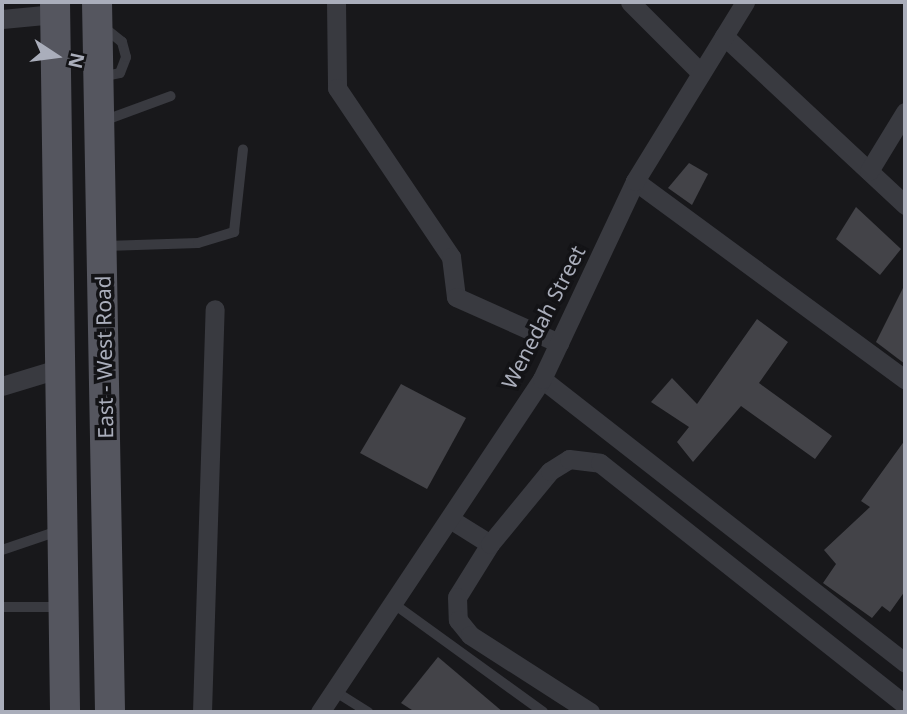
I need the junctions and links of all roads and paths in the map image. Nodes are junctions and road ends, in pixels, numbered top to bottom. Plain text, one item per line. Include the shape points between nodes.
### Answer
1 (336, 2) edge
2 (630, 2) edge
3 (745, 2) edge
4 (55, 8) edge
5 (98, 12) edge
6 (2, 19) edge
7 (724, 36) junction
8 (701, 73) junction
9 (171, 96) dead end
10 (905, 112) edge
11 (100, 122) junction
12 (243, 149) dead end
13 (869, 172) junction
14 (635, 181) junction
15 (905, 205) edge
16 (102, 247) junction
17 (215, 309) dead end
18 (559, 343) junction
19 (61, 368) junction
20 (542, 379) junction
21 (905, 379) edge
22 (2, 386) edge
23 (450, 519) junction
24 (62, 530) junction
25 (490, 544) junction
26 (2, 550) edge
27 (394, 604) junction
28 (2, 607) edge
29 (62, 607) junction
30 (905, 663) edge
31 (337, 692) junction
32 (905, 705) edge
33 (65, 712) edge
34 (110, 712) edge
35 (202, 712) edge
36 (320, 712) edge
37 (368, 712) edge
38 (543, 712) edge
39 (590, 712) edge

1 - 18 street via 337,88 451,257 456,297
2 - 8 street
3 - 7 street, Wenedah Street
4 - 6 street
4 - 19 main road, East - West Road
5 - 11 main road, East - West Road
7 - 8 street, Wenedah Street
7 - 13 street
8 - 14 street, Wenedah Street
9 - 11 lane
10 - 13 street
11 - 16 main road, East - West Road
12 - 16 lane via 234,232 198,243
13 - 15 street
14 - 18 street, Wenedah Street
14 - 21 street
16 - 34 main road, East - West Road
17 - 35 street
18 - 20 street, Wenedah Street
19 - 22 street
19 - 24 main road, East - West Road
20 - 23 street, Wenedah Street
20 - 30 street
23 - 25 street
23 - 27 street, Wenedah Street
24 - 26 lane
24 - 29 main road, East - West Road
25 - 32 street via 550,471 569,459 600,463
25 - 39 street via 457,597 458,620 470,635
27 - 31 street, Wenedah Street
27 - 38 lane
28 - 29 lane
29 - 33 main road, East - West Road
31 - 36 street, Wenedah Street
31 - 37 lane

